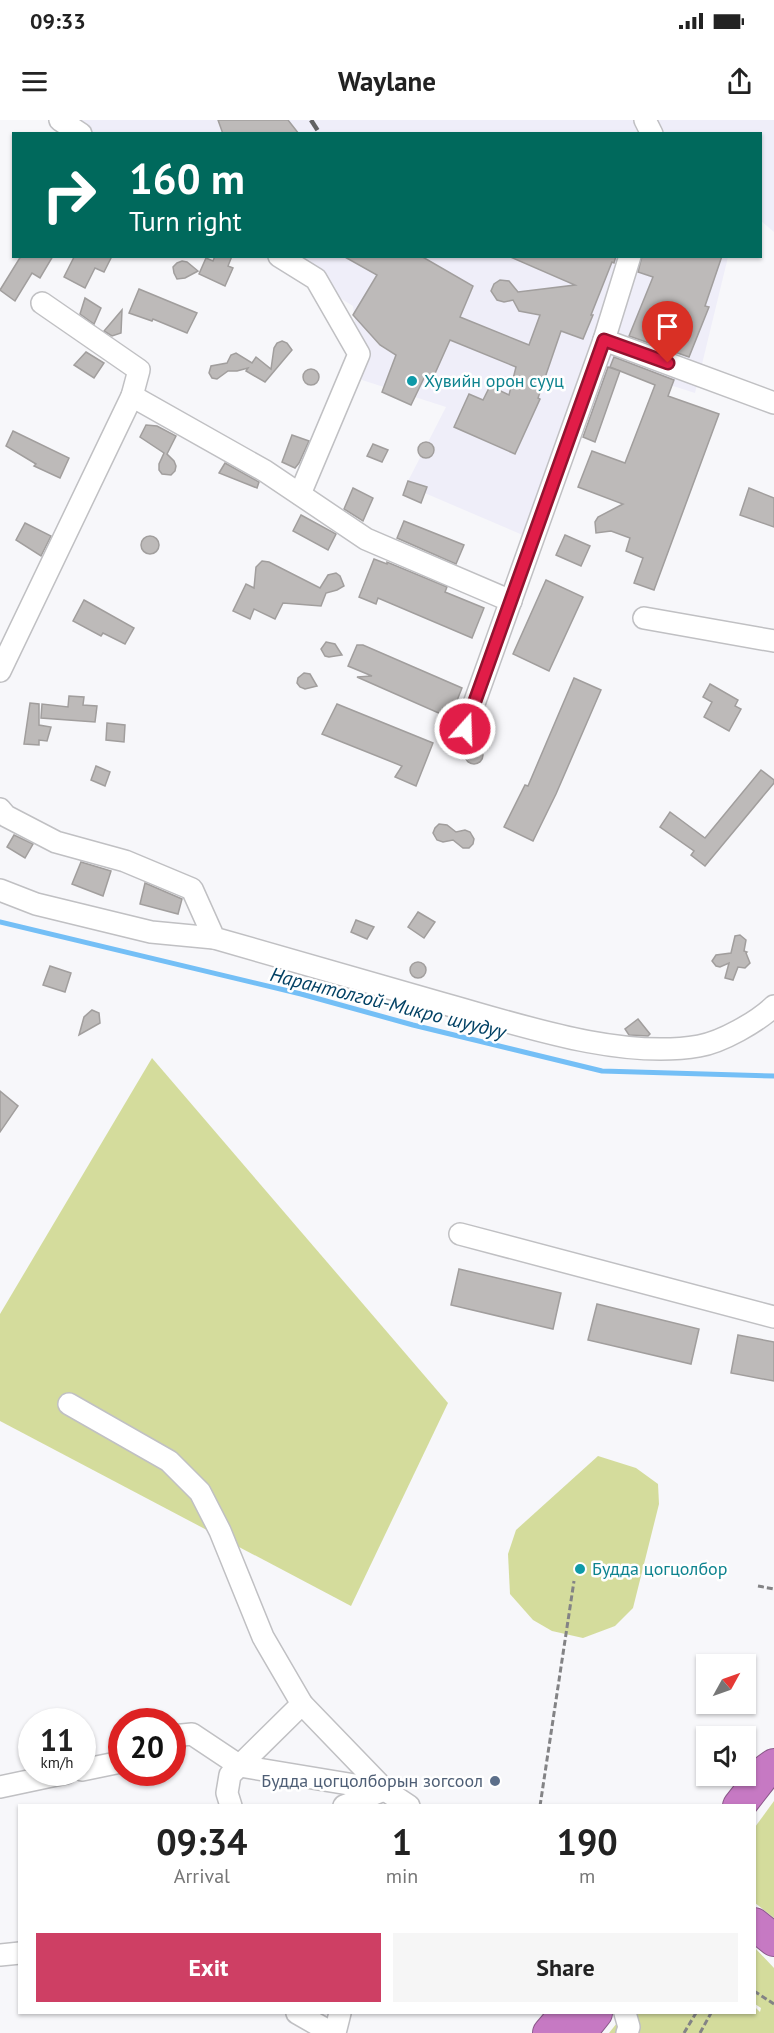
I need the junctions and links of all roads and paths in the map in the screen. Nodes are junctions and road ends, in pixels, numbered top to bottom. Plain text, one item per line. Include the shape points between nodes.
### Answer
1 (60, 120) edge
2 (78, 132) edge
3 (282, 258) edge
4 (629, 258) edge
5 (42, 303) dead end
6 (604, 340) junction
7 (132, 396) junction
8 (774, 403) edge
9 (300, 494) junction
10 (511, 602) junction
11 (644, 618) dead end
12 (774, 641) edge
13 (0, 671) edge
14 (465, 729) dead end
15 (0, 809) edge
16 (0, 890) edge
17 (214, 938) junction
18 (774, 1006) edge
19 (460, 1234) dead end
20 (774, 1317) edge
21 (69, 1404) dead end
22 (574, 1581) dead end
23 (759, 1586) dead end
24 (774, 1588) edge
25 (302, 1704) junction
26 (186, 1735) edge
27 (772, 1765) edge
28 (240, 1766) junction
29 (18, 1783) edge
30 (0, 1787) edge
31 (385, 1790) junction
32 (230, 1804) edge
33 (349, 1804) edge
34 (406, 1804) edge
35 (540, 1804) edge
36 (742, 1804) edge
37 (756, 1926) edge
38 (774, 1940) edge
39 (18, 1953) edge
40 (0, 1955) edge
41 (756, 1991) edge
42 (774, 2004) edge
43 (299, 2014) edge
44 (340, 2014) edge
45 (592, 2014) edge
46 (625, 2014) edge
47 (695, 2014) edge
48 (710, 2014) edge
49 (560, 2023) edge
50 (334, 2033) edge
51 (627, 2033) edge
52 (684, 2033) edge
53 (700, 2033) edge

1 - 2 lane
3 - 9 lane via 316,279 359,354
4 - 6 lane
5 - 7 lane via 140,370
6 - 8 lane
6 - 10 lane
7 - 9 lane
7 - 13 lane
9 - 10 lane via 366,539
10 - 14 lane
11 - 12 lane
15 - 17 lane via 56,842 125,861 192,889
16 - 17 lane via 36,904 151,932
17 - 18 lane via 591,1043 659,1050 700,1046 734,1033
19 - 20 lane
21 - 25 lane via 169,1461 200,1492 263,1637
22 - 35 path
23 - 24 path
25 - 28 lane
25 - 31 lane
26 - 28 lane via 192,1734
27 - 36 highway
28 - 31 lane
28 - 32 lane via 230,1775 227,1793
29 - 30 lane
31 - 33 lane
31 - 34 lane
37 - 38 highway
39 - 40 lane
41 - 42 path
43 - 50 lane
44 - 50 lane
45 - 49 highway
46 - 51 lane
47 - 52 path
48 - 53 path

